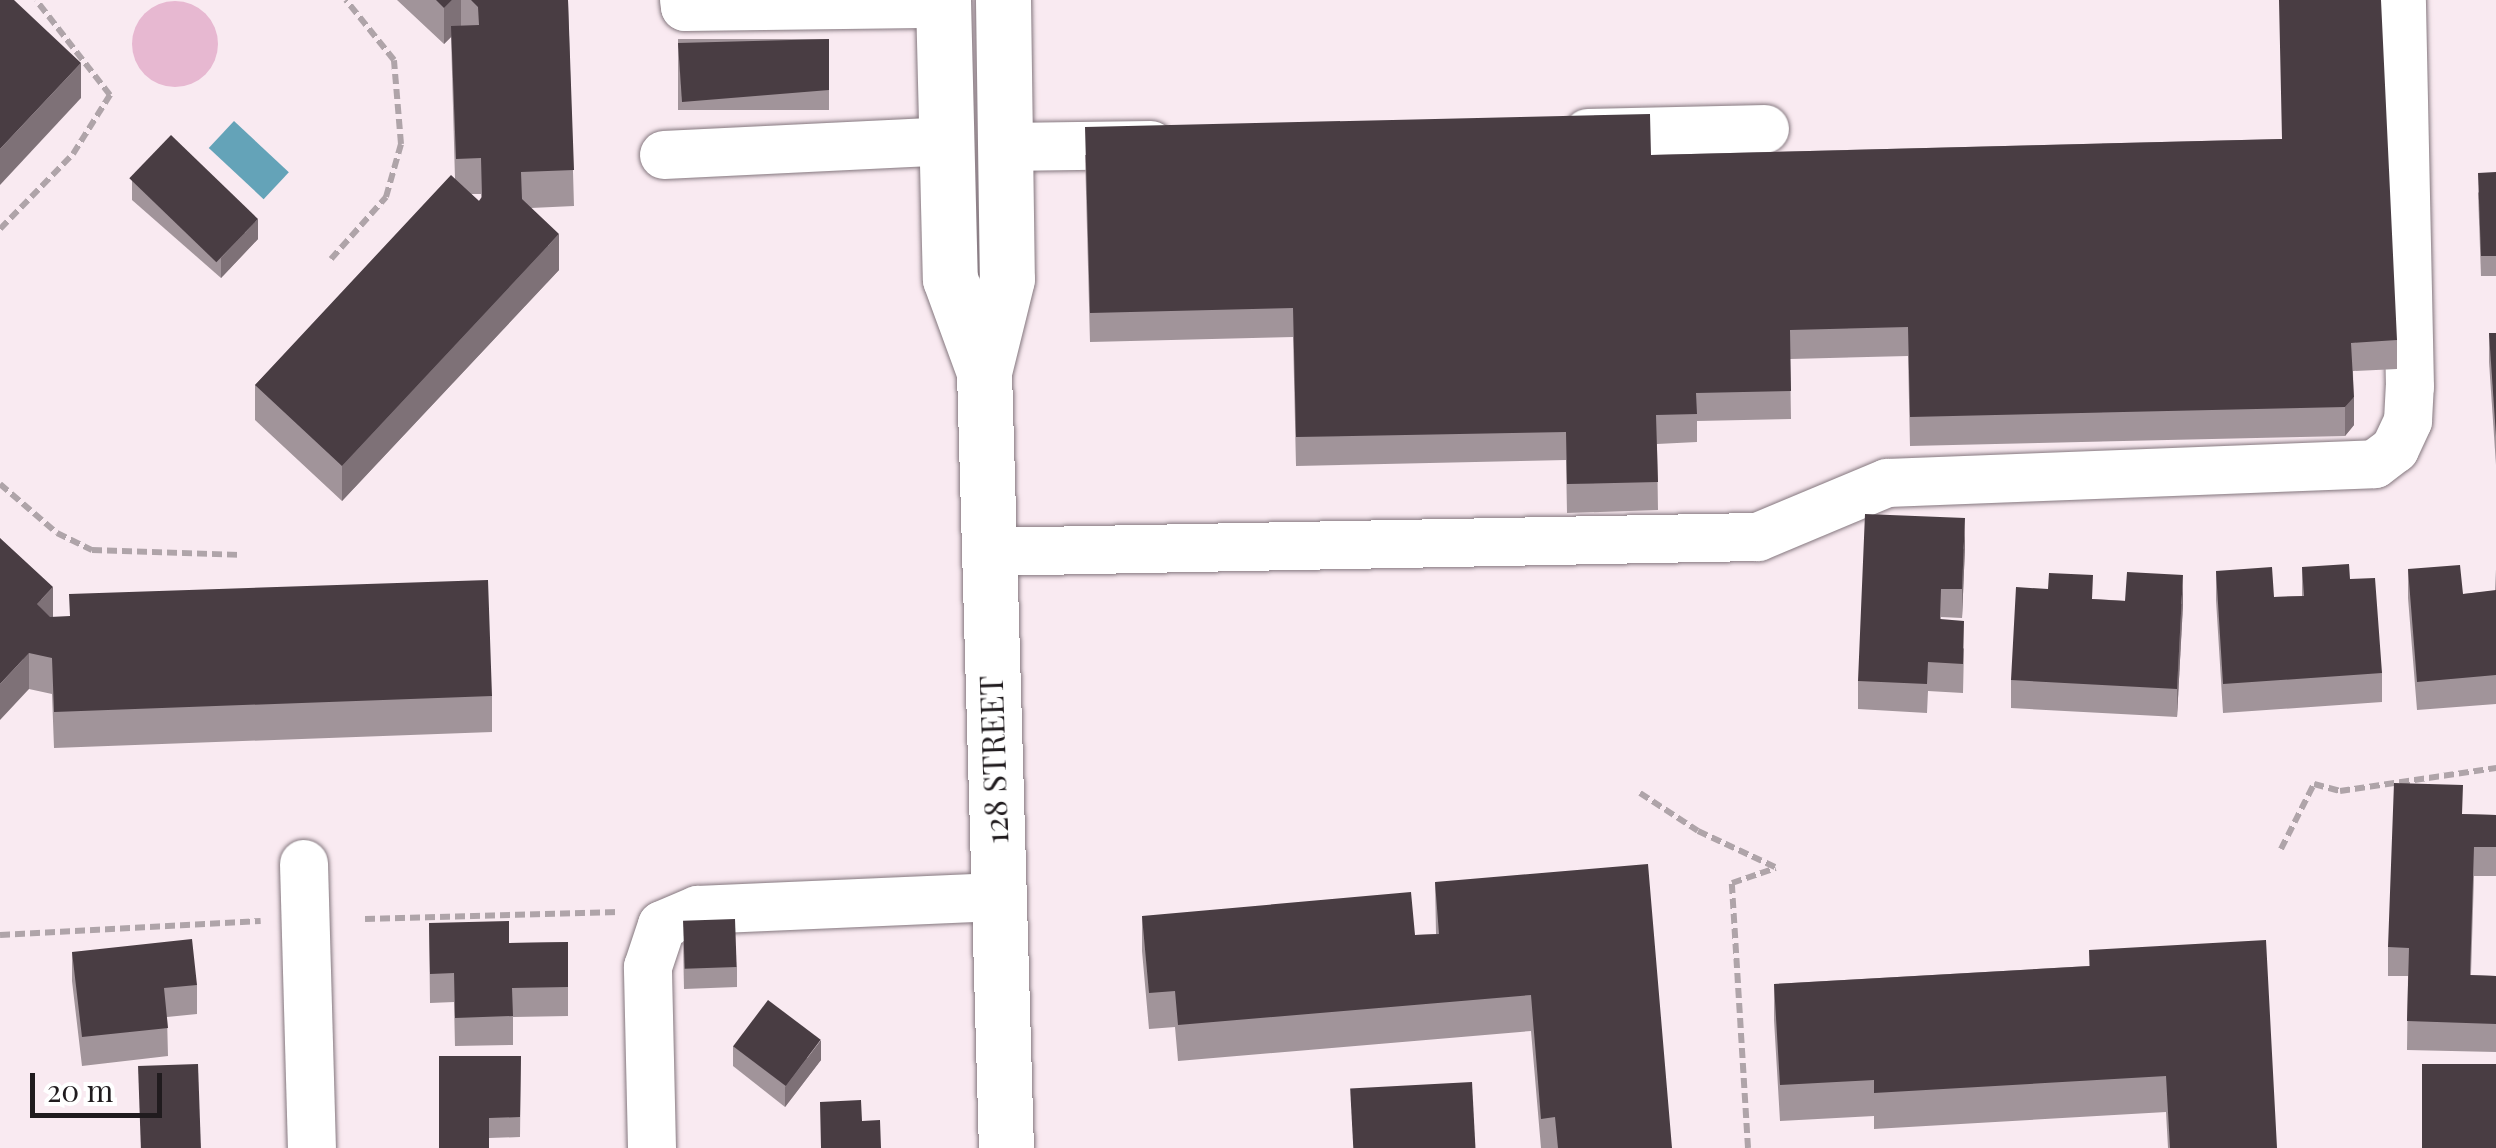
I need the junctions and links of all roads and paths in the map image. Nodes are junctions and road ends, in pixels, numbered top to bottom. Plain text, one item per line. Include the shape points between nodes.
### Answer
1 (36, 0) edge
2 (346, 0) edge
3 (684, 0) edge
4 (1002, 0) edge
5 (2402, 0) edge
6 (943, 2) edge
7 (1765, 129) dead end
8 (1551, 134) edge
9 (946, 142) junction
10 (1189, 144) edge
11 (1005, 147) junction
12 (664, 155) dead end
13 (0, 229) edge
14 (331, 258) dead end
15 (984, 372) junction
16 (0, 484) edge
17 (988, 552) junction
18 (239, 556) dead end
19 (2496, 768) edge
20 (1640, 793) dead end
21 (2281, 849) dead end
22 (304, 864) dead end
23 (997, 896) junction
24 (628, 912) dead end
25 (365, 919) dead end
26 (262, 921) dead end
27 (0, 935) edge
28 (312, 1148) edge
29 (652, 1148) edge
30 (1006, 1148) edge
31 (1748, 1148) edge

1 - 13 path via 110,95 73,154
2 - 14 path via 394,60 400,144 386,198
3 - 6 street via 684,7
4 - 11 main road, 128 STREET
5 - 17 street via 2410,387 2408,420 2395,449 2375,464 1887,483 1758,537
6 - 9 main road, 128 STREET
7 - 8 street
9 - 12 street
9 - 15 main road, 128 STREET via 950,279
10 - 11 street
11 - 15 main road, 128 STREET via 1007,279
15 - 17 main road, 128 STREET
16 - 18 path via 57,533 92,550
17 - 23 main road, 128 STREET
19 - 21 path via 2340,791 2314,784
20 - 31 path via 1698,831 1776,868 1732,883
22 - 28 street
23 - 29 street via 698,910 662,925 649,950 647,978
23 - 30 main road, 128 STREET
24 - 25 path
26 - 27 path

